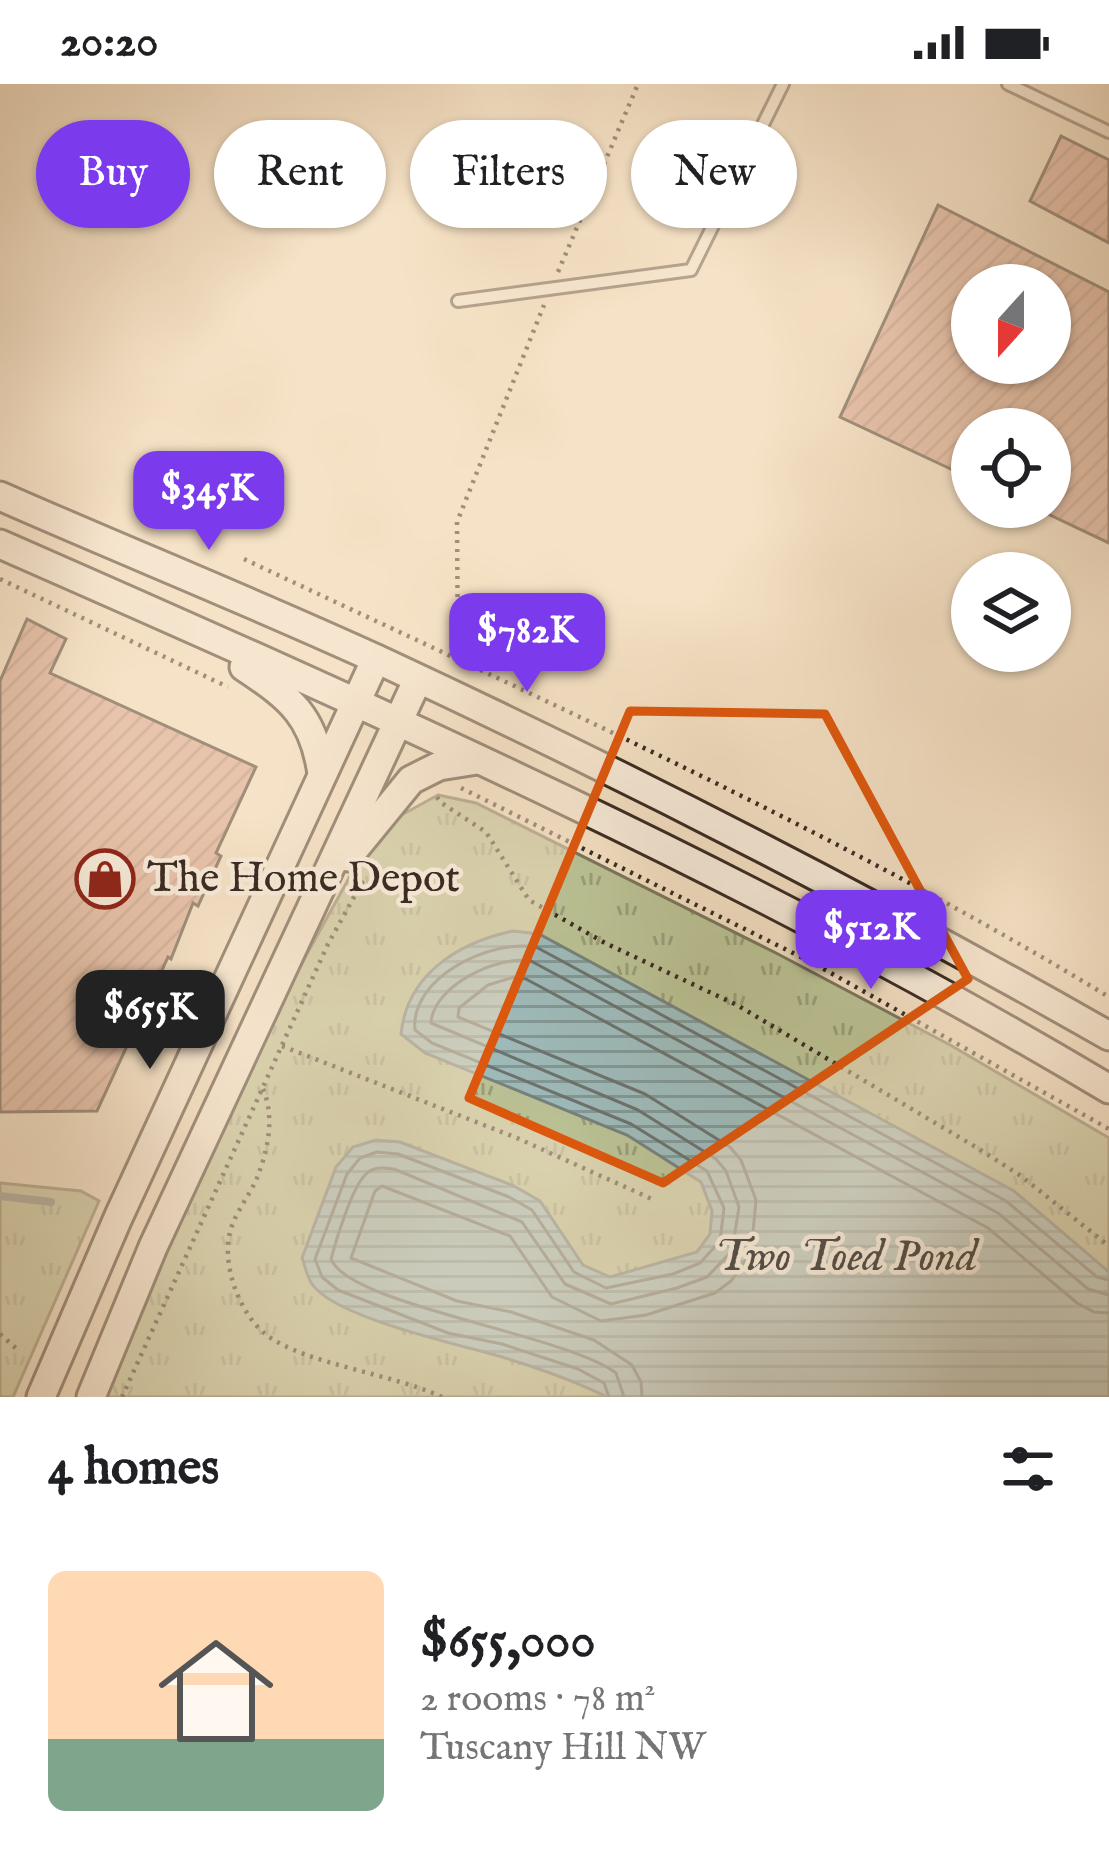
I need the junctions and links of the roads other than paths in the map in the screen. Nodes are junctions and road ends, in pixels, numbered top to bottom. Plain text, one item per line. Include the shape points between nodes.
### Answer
1 (783, 84) edge
2 (1009, 84) edge
3 (1109, 132) edge
4 (458, 302) dead end
5 (0, 496) edge
6 (0, 544) edge
7 (126, 599) junction
8 (376, 659) junction
9 (418, 679) junction
10 (355, 704) junction
11 (397, 722) junction
12 (477, 760) junction
13 (322, 774) junction
14 (311, 909) junction
15 (1109, 1036) edge
16 (1109, 1089) edge
17 (41, 1397) edge
18 (91, 1397) edge

1 - 4 lane via 691,270
2 - 3 lane
5 - 8 street
6 - 7 street
7 - 10 street
7 - 13 street via 286,695 317,739
8 - 9 street
8 - 10 street
9 - 11 street
9 - 15 street via 854,894
10 - 11 street
10 - 13 street
11 - 12 street
11 - 14 street
12 - 14 street via 411,780
12 - 16 street via 823,931
13 - 17 street
14 - 18 street

